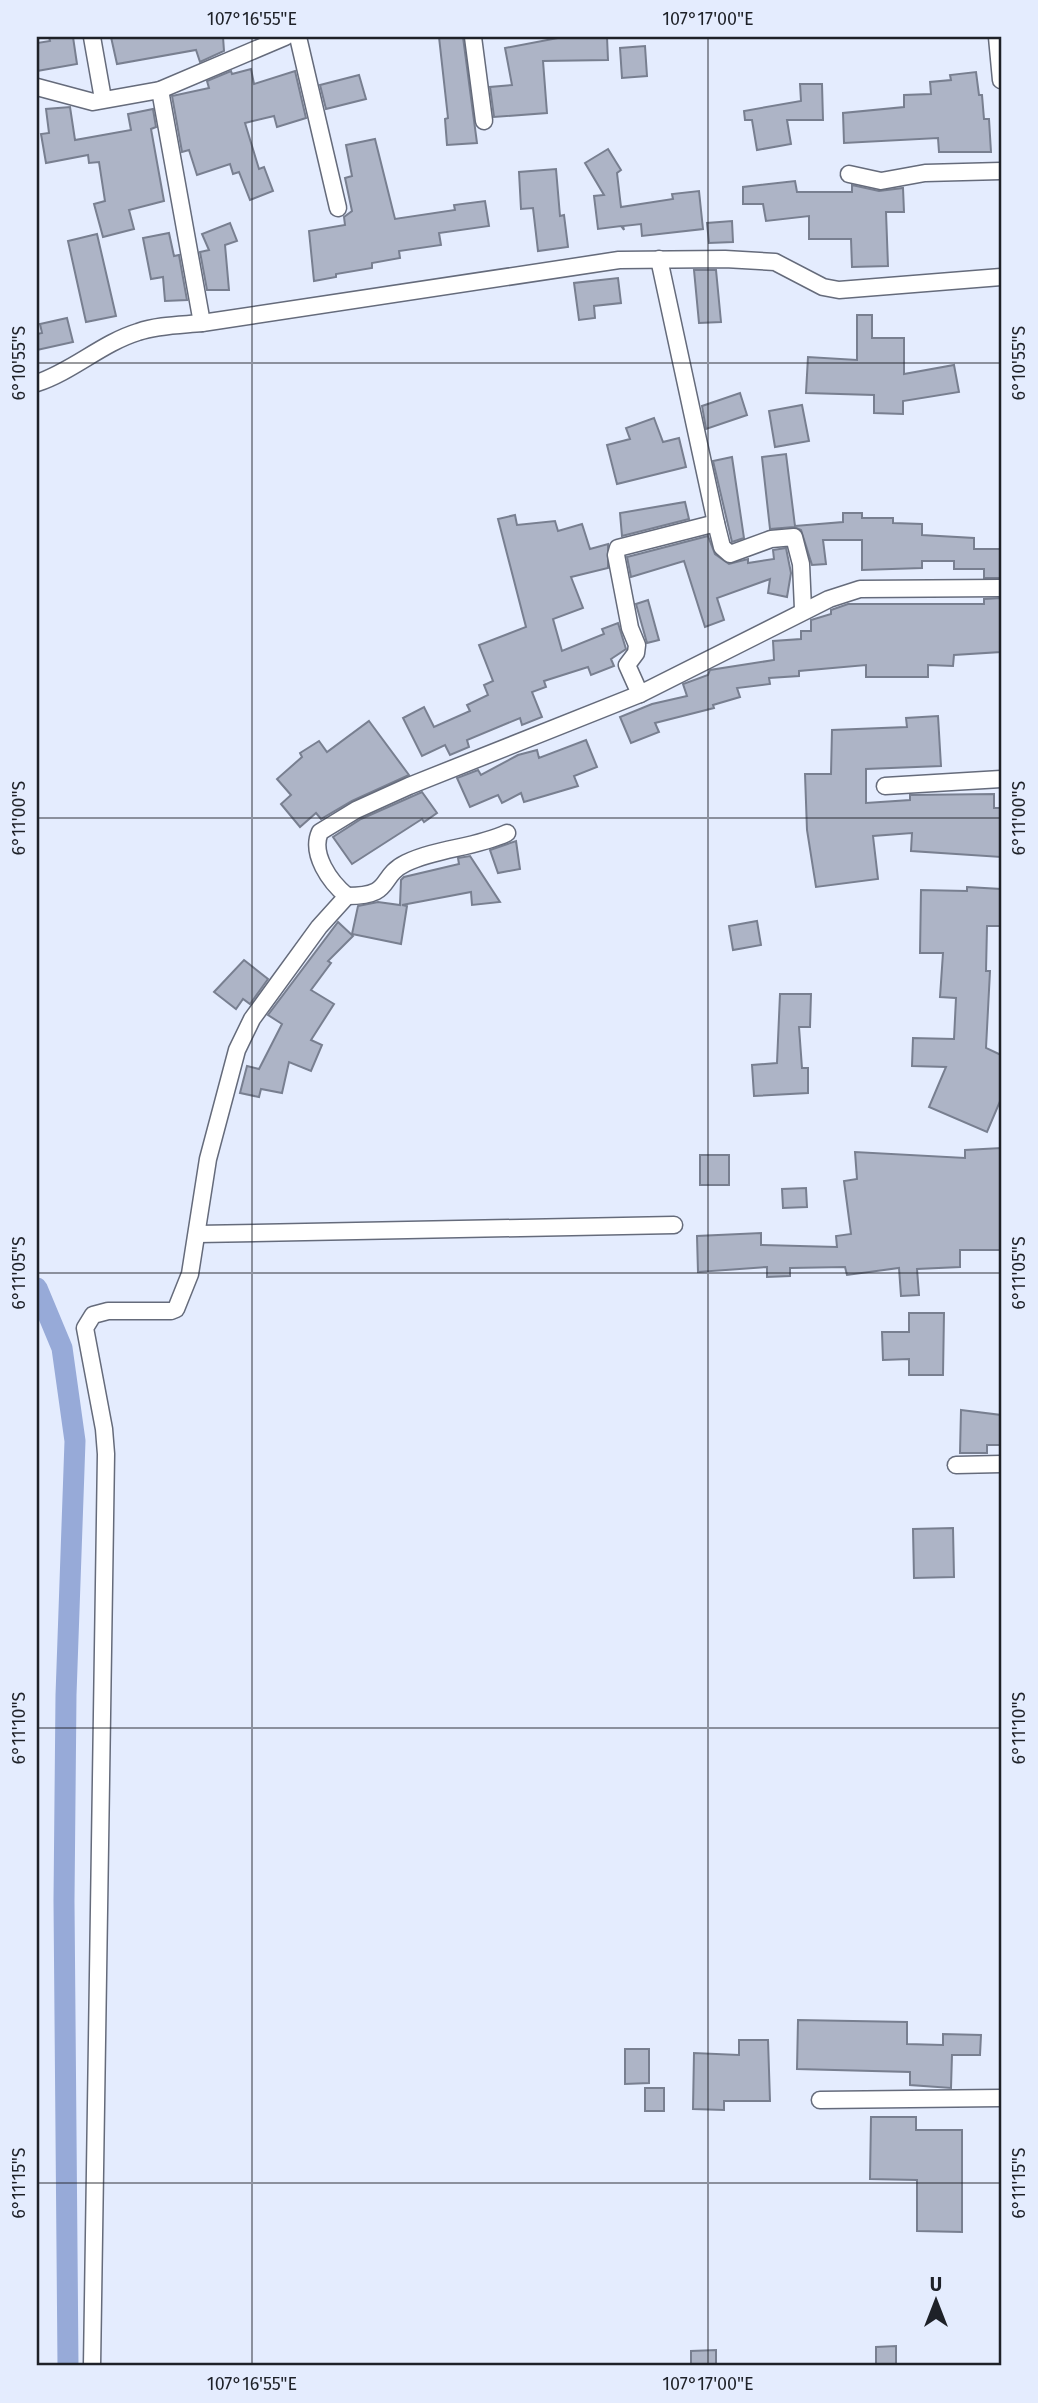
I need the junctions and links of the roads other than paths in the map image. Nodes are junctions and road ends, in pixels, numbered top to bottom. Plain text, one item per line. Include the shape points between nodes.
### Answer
1 (92, 37) edge
2 (285, 37) edge
3 (298, 37) edge
4 (474, 37) edge
5 (997, 37) edge
6 (1001, 80) edge
7 (37, 87) edge
8 (160, 90) junction
9 (103, 99) junction
10 (484, 121) dead end
11 (1001, 171) edge
12 (849, 174) dead end
13 (338, 208) dead end
14 (659, 259) junction
15 (1001, 277) edge
16 (202, 323) junction
17 (37, 383) edge
18 (716, 523) junction
19 (1001, 588) edge
20 (803, 609) junction
21 (640, 694) junction
22 (1001, 779) edge
23 (885, 786) dead end
24 (507, 833) dead end
25 (346, 896) junction
26 (674, 1225) dead end
27 (197, 1234) junction
28 (1001, 1464) edge
29 (956, 1465) dead end
30 (1001, 2098) edge
31 (820, 2100) dead end
32 (92, 2366) edge

1 - 9 street
2 - 8 street
3 - 13 street
4 - 10 street
5 - 6 street
7 - 9 street via 93,102
8 - 9 street
8 - 16 street
11 - 12 street via 925,173 881,181
14 - 15 street via 775,262 823,287 839,290
14 - 16 street via 592,263
14 - 18 street
16 - 17 street via 136,332
18 - 20 street via 722,547 730,554 771,539 793,537 801,564
18 - 21 street via 617,551 637,645 627,665
19 - 20 street via 860,589
20 - 21 street
21 - 25 street via 409,786 327,826 316,844 325,871
22 - 23 street
24 - 25 street via 406,863 379,891
25 - 27 street via 244,1035 215,1128
26 - 27 street
27 - 32 street via 190,1274 176,1309 107,1311 93,1315 85,1328 106,1454
28 - 29 street
30 - 31 street

